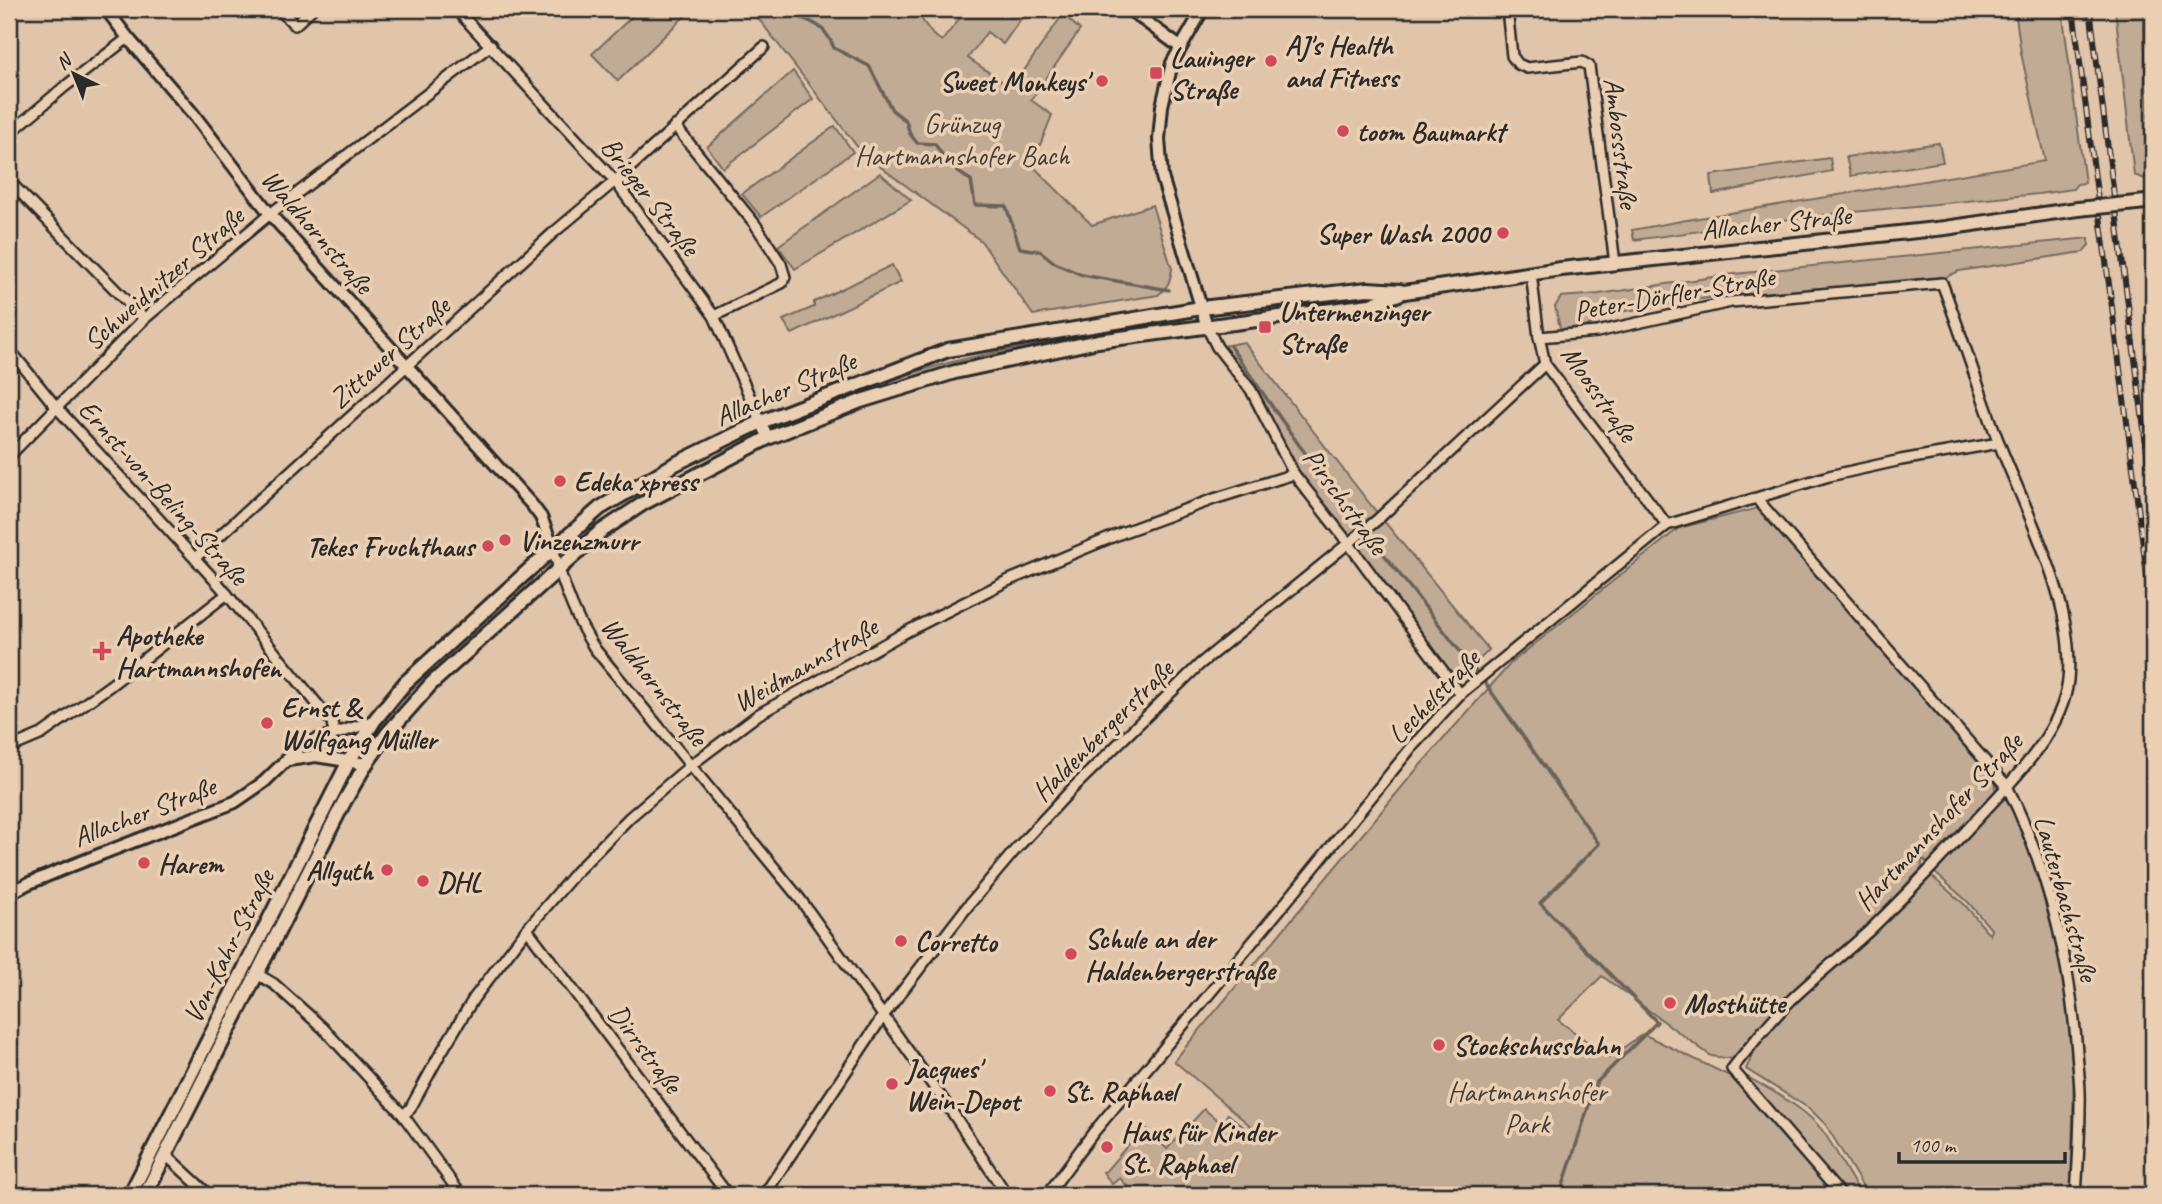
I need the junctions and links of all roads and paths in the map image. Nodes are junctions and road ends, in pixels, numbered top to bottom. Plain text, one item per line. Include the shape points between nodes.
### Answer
1 (106, 9) edge
2 (279, 9) edge
3 (312, 9) edge
4 (456, 9) edge
5 (1129, 9) edge
6 (1203, 9) edge
7 (1507, 9) edge
8 (128, 38) junction
9 (491, 46) junction
10 (764, 47) dead end
11 (1180, 47) junction
12 (675, 126) junction
13 (9, 134) edge
14 (9, 181) edge
15 (615, 181) junction
16 (2150, 202) edge
17 (270, 215) junction
18 (1615, 263) junction
19 (1531, 273) junction
20 (1942, 283) joint
21 (1404, 292) junction
22 (1201, 308) junction
23 (715, 316) junction
24 (144, 319) junction
25 (1207, 327) junction
26 (1539, 337) junction
27 (9, 349) edge
28 (1545, 364) junction
29 (407, 367) junction
30 (57, 408) junction
31 (761, 422) junction
32 (768, 438) junction
33 (2000, 443) junction
34 (9, 456) edge
35 (1294, 474) junction
36 (1757, 499) junction
37 (1667, 525) junction
38 (1349, 544) junction
39 (553, 548) junction
40 (195, 558) junction
41 (559, 569) junction
42 (227, 594) junction
43 (1460, 694) junction
44 (374, 721) junction
45 (334, 734) junction
46 (387, 734) joint
47 (9, 748) edge
48 (288, 760) junction
49 (349, 761) junction
50 (366, 764) junction
51 (691, 765) junction
52 (2007, 786) junction
53 (9, 894) edge
54 (527, 929) junction
55 (257, 974) junction
56 (883, 1016) junction
57 (403, 1115) junction
58 (166, 1155) junction
59 (130, 1195) edge
60 (145, 1195) edge
61 (209, 1195) edge
62 (461, 1195) edge
63 (728, 1195) edge
64 (764, 1195) edge
65 (1007, 1195) edge
66 (1047, 1195) edge
67 (1841, 1195) edge
68 (2076, 1195) edge

1 - 8 street, Waldhornstraße
2 - 3 street via 295,25
4 - 9 street, Brieger Straße
5 - 11 street
6 - 11 street
7 - 18 street, Ambossstraße via 1512,56 1518,64 1527,68 1588,65
8 - 13 street
8 - 17 street, Waldhornstraße
9 - 15 street, Brieger Straße
9 - 17 street, Schweidnitzer Straße
10 - 12 street, Zittauer Straße
11 - 22 street via 1163,99 1160,161
12 - 15 street, Zittauer Straße
12 - 23 street via 755,225 785,277 782,283
14 - 24 street
15 - 23 street, Brieger Straße
15 - 29 street, Zittauer Straße
16 - 18 main road, Allacher Straße, bridge
17 - 24 street, Schweidnitzer Straße
17 - 29 street, Waldhornstraße
18 - 19 main road, Allacher Straße
19 - 21 main road, Allacher Straße
19 - 26 street, Moosstraße
20 - 26 street, Peter-Dörfler-Straße via 1731,302 1597,332
20 - 33 street, Hartmannshofer Straße
21 - 22 main road, Allacher Straße via 1368,289
21 - 25 main road, Allacher Straße via 1370,305
22 - 25 street
22 - 31 main road, Allacher Straße via 948,350
23 - 31 street, Brieger Straße
24 - 30 street, Schweidnitzer Straße
25 - 32 main road, Allacher Straße via 1098,341 955,372 862,401
25 - 35 street, Pirschstraße via 1251,390
26 - 28 street, Moosstraße
27 - 30 street, Ernst-von-Beling-Straße
28 - 37 street, Moosstraße
28 - 38 street, Haldenbergerstraße
29 - 39 street, Waldhornstraße via 532,505
29 - 40 street, Zittauer Straße
30 - 34 street, Schweidnitzer Straße
30 - 40 street, Ernst-von-Beling-Straße
31 - 32 street, Brieger Straße
31 - 39 main road, Allacher Straße via 609,503
32 - 41 main road, Allacher Straße via 623,515
33 - 36 street, Lechelstraße via 1829,476
33 - 52 street, Hartmannshofer Straße via 2056,591 2068,657 2062,707 2050,732
35 - 38 street, Pirschstraße
35 - 51 street, Weidmannstraße via 1124,532 1007,581 759,714
36 - 37 street, Lechelstraße
36 - 52 street, Lauterbachstraße
37 - 43 street, Lechelstraße
38 - 43 street, Pirschstraße
38 - 56 street, Haldenbergerstraße via 1200,664 1073,788 967,907
39 - 41 street, Waldhornstraße
39 - 44 main road, Allacher Straße via 405,683
40 - 42 street, Ernst-von-Beling-Straße
41 - 46 main road, Allacher Straße via 431,684
41 - 51 street, Waldhornstraße via 588,638
42 - 45 street, Ernst-von-Beling-Straße via 332,722
42 - 47 street via 42,734
43 - 66 street, Lechelstraße via 1093,1133
44 - 45 street, Allacher Straße
44 - 49 main road, Von-Kahr-Straße
45 - 48 street, Allacher Straße via 302,745
46 - 50 main road, Von-Kahr-Straße
48 - 49 street via 316,756
48 - 53 street, Allacher Straße via 235,802
49 - 50 street
49 - 59 main road, Von-Kahr-Straße
50 - 55 main road, Von-Kahr-Straße
51 - 54 street, Weidmannstraße via 630,817
51 - 56 street, Waldhornstraße via 800,899
52 - 67 street, Hartmannshofer Straße via 1887,912 1789,1003 1732,1069
52 - 68 street, Lauterbachstraße via 2037,856 2061,939 2073,1003 2081,1104
54 - 57 street, Weidmannstraße via 474,998
54 - 63 street, Dirrstraße
55 - 57 street via 323,1028
55 - 58 main road, Von-Kahr-Straße
56 - 64 street, Haldenbergerstraße
56 - 65 street, Waldhornstraße
57 - 62 street
58 - 60 main road, Von-Kahr-Straße
58 - 61 street

